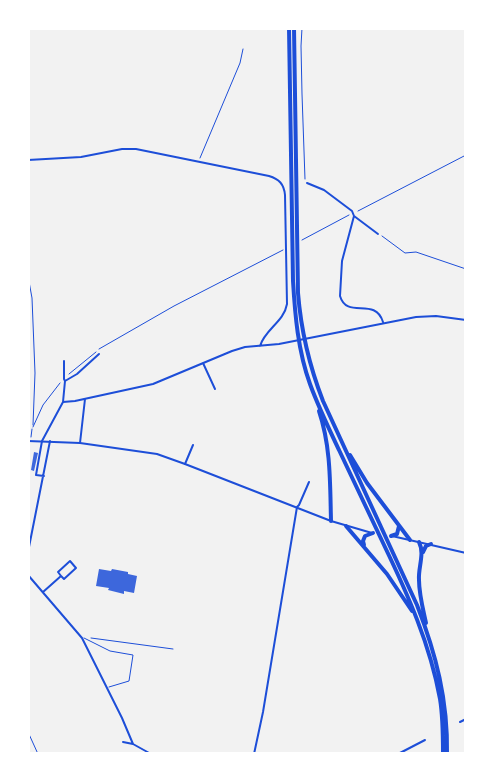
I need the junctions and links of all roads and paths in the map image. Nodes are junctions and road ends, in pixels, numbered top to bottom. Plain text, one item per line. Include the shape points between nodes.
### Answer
1 (289, 28) edge
2 (294, 28) edge
3 (302, 28) edge
4 (243, 49) dead end
5 (465, 155) edge
6 (28, 160) edge
7 (198, 162) junction
8 (307, 183) joint
9 (359, 210) dead end
10 (349, 215) dead end
11 (354, 216) junction
12 (295, 234) junction
13 (378, 234) joint
14 (296, 243) dead end
15 (285, 248) dead end
16 (465, 269) edge
17 (28, 276) edge
18 (465, 320) edge
19 (383, 323) junction
20 (260, 346) junction
21 (303, 349) junction
22 (99, 354) dead end
23 (64, 362) dead end
24 (203, 363) junction
25 (64, 380) junction
26 (310, 385) junction
27 (215, 389) dead end
28 (85, 399) junction
29 (63, 402) junction
30 (33, 427) junction
31 (339, 437) junction
32 (29, 441) edge
33 (42, 441) junction
34 (51, 441) junction
35 (80, 443) junction
36 (193, 445) dead end
37 (185, 464) junction
38 (44, 476) junction
39 (309, 482) dead end
40 (297, 507) junction
41 (331, 521) junction
42 (376, 522) junction
43 (398, 525) junction
44 (346, 526) junction
45 (373, 533) junction
46 (391, 536) junction
47 (411, 540) junction
48 (419, 542) junction
49 (431, 544) junction
50 (365, 547) junction
51 (28, 552) edge
52 (422, 553) junction
53 (465, 553) edge
54 (28, 575) edge
55 (61, 576) junction
56 (43, 592) junction
57 (420, 625) junction
58 (429, 635) junction
59 (82, 638) junction
60 (173, 649) dead end
61 (107, 687) junction
62 (465, 719) edge
63 (460, 722) dead end
64 (28, 732) edge
65 (425, 740) dead end
66 (123, 742) dead end
67 (133, 744) junction
68 (38, 753) edge
69 (151, 753) edge
70 (254, 753) edge
71 (398, 753) edge
72 (445, 753) edge

1 - 12 highway
2 - 12 highway
3 - 8 path
4 - 7 path
5 - 9 path
6 - 7 street via 81,157 122,148
7 - 20 street via 269,176 284,186 286,309
8 - 11 street via 324,190
10 - 14 path
11 - 13 street
11 - 19 street via 342,261 341,300 346,306 377,311
12 - 21 highway via 294,299
13 - 16 path via 405,253 416,252
15 - 25 path via 102,347
17 - 30 path via 35,373
18 - 19 street via 427,315
19 - 20 street
20 - 24 street via 232,351
21 - 26 highway
21 - 31 highway
22 - 25 street
23 - 25 street
24 - 27 street
24 - 28 street via 153,384
25 - 29 street
25 - 30 path via 45,403
26 - 41 highway via 327,440
26 - 42 highway
28 - 29 street
28 - 35 street
29 - 33 street
30 - 32 path
31 - 42 highway
31 - 43 highway
32 - 33 street
33 - 34 street
33 - 38 street via 36,474
34 - 35 street
34 - 38 street
35 - 37 street via 147,452
36 - 37 street
37 - 40 street
38 - 51 street
39 - 40 street
40 - 41 street
40 - 70 street
41 - 44 street
42 - 57 highway
42 - 58 highway
43 - 46 highway via 397,534
43 - 47 highway
44 - 45 street
44 - 50 highway
45 - 46 street
45 - 50 highway via 364,538
46 - 47 street
47 - 48 street
48 - 49 street
48 - 52 highway
49 - 52 highway
49 - 53 street
50 - 57 highway
52 - 58 highway via 419,592
54 - 56 street
55 - 55 street via 64,579 76,568 70,561 58,572
55 - 56 street
56 - 59 street
57 - 72 highway via 440,700
58 - 72 highway via 445,703
59 - 60 path
59 - 61 street
59 - 61 lane via 110,651 133,655 129,681
61 - 67 street
62 - 63 street
64 - 68 path
65 - 71 street
66 - 67 street
67 - 69 street

